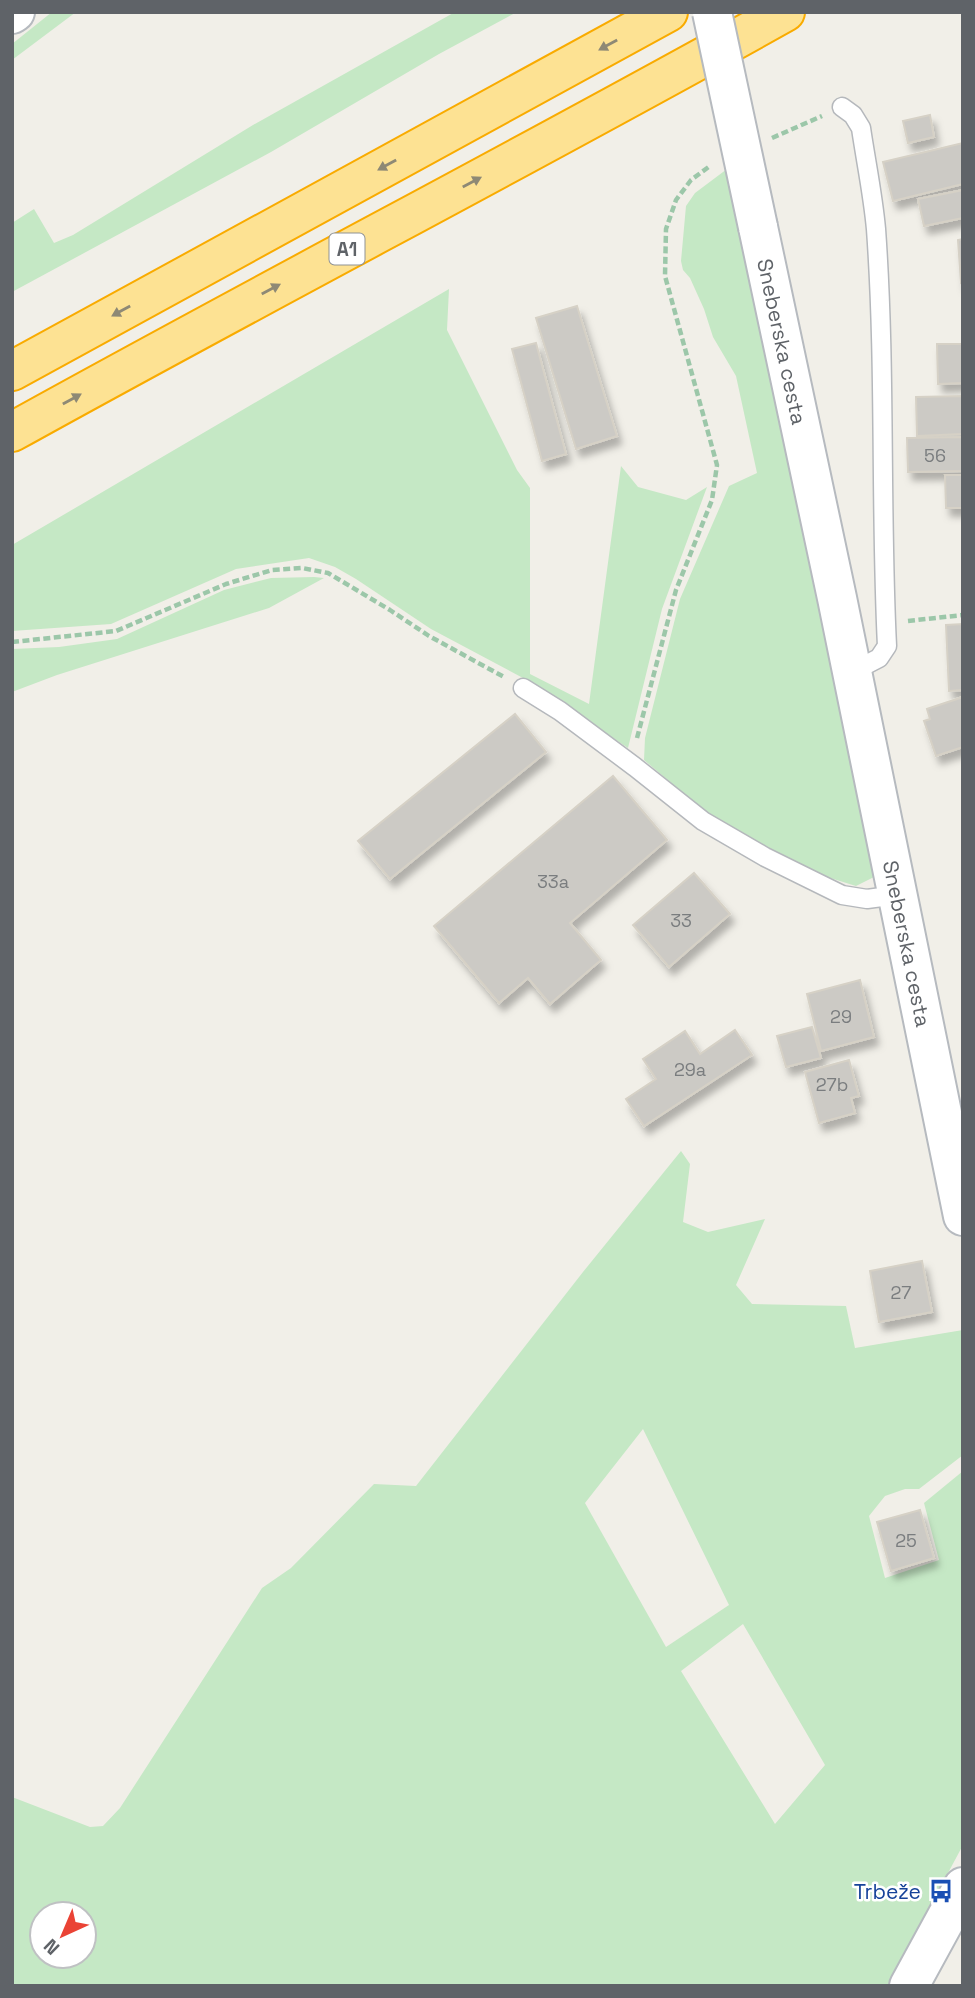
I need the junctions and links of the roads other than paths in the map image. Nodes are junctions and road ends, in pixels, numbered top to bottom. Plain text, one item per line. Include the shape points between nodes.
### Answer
1 (668, 12) edge
2 (712, 12) edge
3 (785, 12) edge
4 (842, 107) road end
5 (12, 371) edge
6 (12, 432) edge
7 (852, 672) junction
8 (523, 688) road end
9 (897, 895) junction
10 (963, 1216) edge
11 (963, 1887) edge
12 (909, 1986) edge

1 -> 5 highway
2 - 7 street, Sneberska cesta, bridge
6 -> 3 highway, A1
4 - 7 lane via 861,128 876,227 883,387 887,646 882,655
7 - 9 street, Sneberska cesta
8 - 9 lane via 703,821 816,884 867,899
9 - 10 street, Sneberska cesta
11 - 12 street

